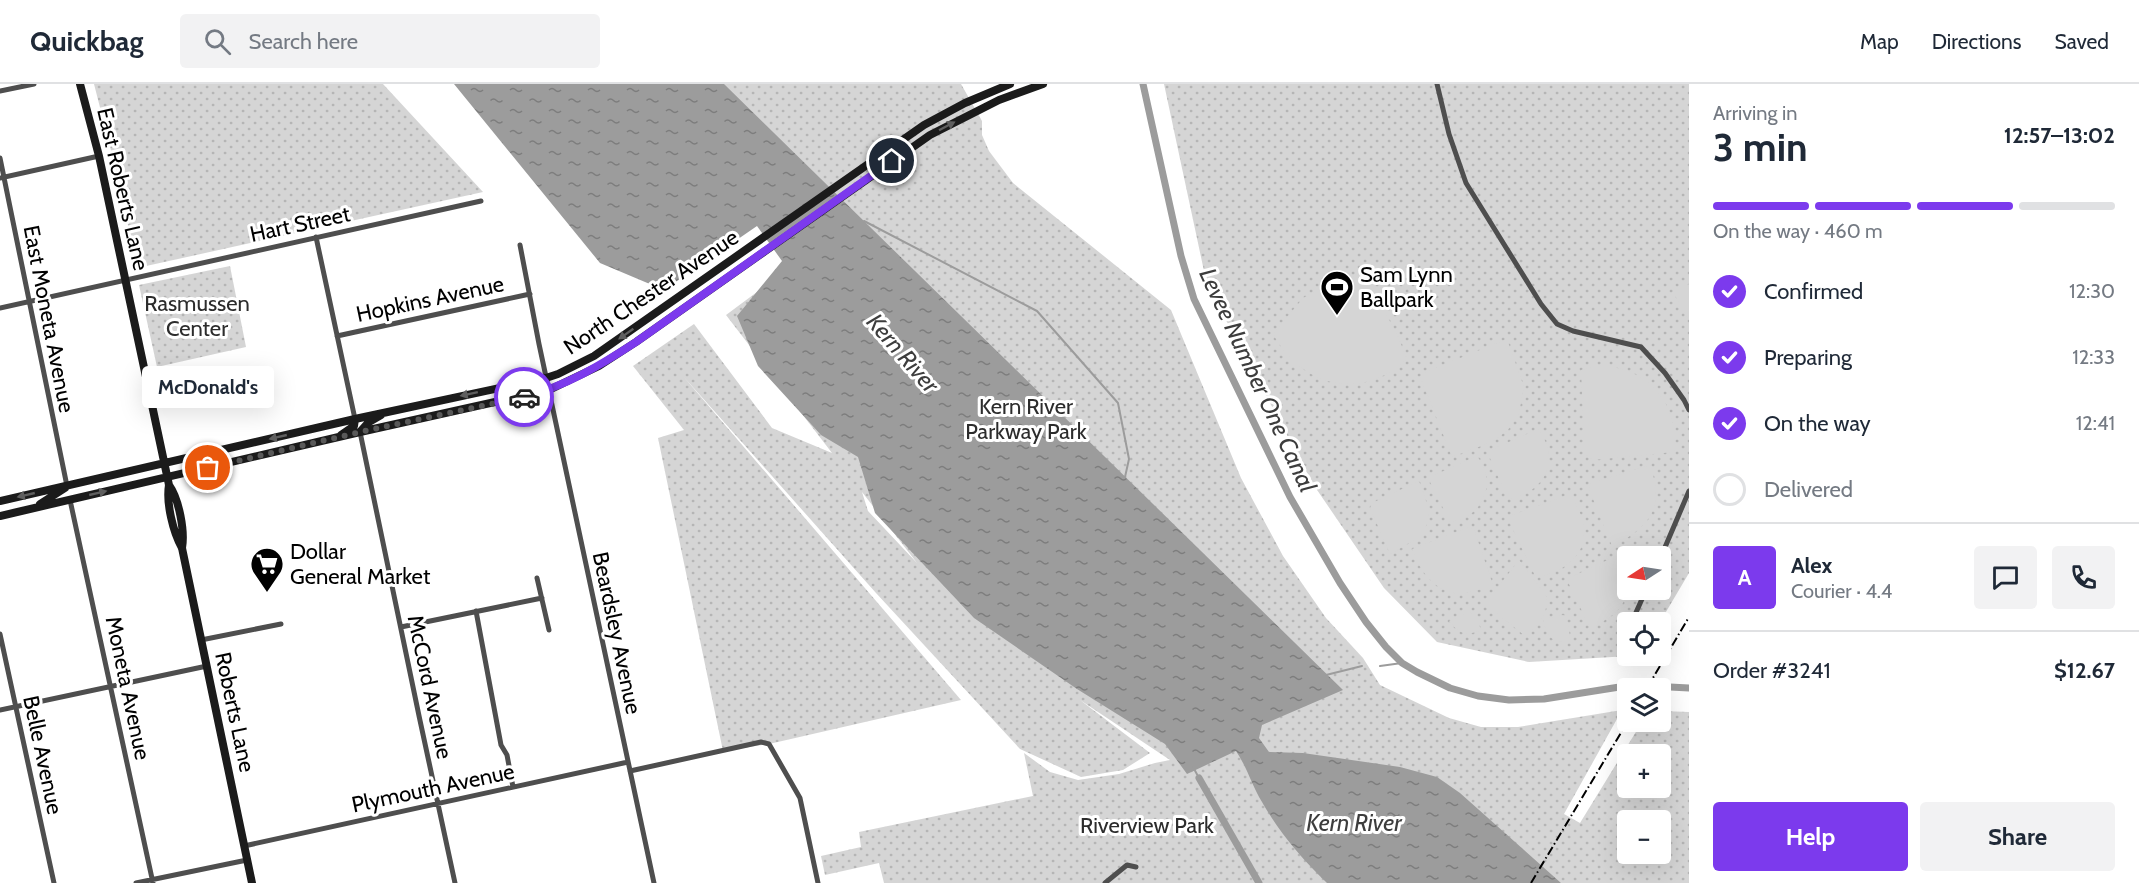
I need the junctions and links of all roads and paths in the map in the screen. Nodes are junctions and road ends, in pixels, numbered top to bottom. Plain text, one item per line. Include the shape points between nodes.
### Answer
1 (34, 84) edge
2 (80, 84) edge
3 (1010, 84) edge
4 (1043, 84) edge
5 (1437, 84) edge
6 (20, 86) edge
7 (0, 92) edge
8 (99, 156) junction
9 (0, 159) edge
10 (2, 177) edge
11 (481, 201) dead end
12 (316, 237) junction
13 (520, 245) dead end
14 (125, 280) junction
15 (530, 294) junction
16 (28, 302) junction
17 (0, 308) edge
18 (337, 336) junction
19 (546, 378) junction
20 (549, 390) junction
21 (1689, 410) edge
22 (387, 412) junction
23 (354, 419) junction
24 (360, 432) junction
25 (337, 437) junction
26 (165, 463) junction
27 (169, 481) junction
28 (67, 486) junction
29 (1689, 491) edge
30 (70, 500) junction
31 (0, 501) edge
32 (34, 508) junction
33 (0, 516) edge
34 (1666, 546) edge
35 (537, 579) dead end
36 (542, 598) junction
37 (476, 611) junction
38 (281, 624) dead end
39 (401, 627) junction
40 (549, 630) dead end
41 (0, 634) edge
42 (201, 640) junction
43 (207, 666) junction
44 (111, 687) junction
45 (16, 707) junction
46 (0, 710) edge
47 (628, 762) junction
48 (630, 771) junction
49 (513, 787) junction
50 (439, 803) junction
51 (244, 846) junction
52 (247, 860) junction
53 (1136, 867) dead end
54 (153, 881) edge
55 (54, 883) edge
56 (136, 883) edge
57 (252, 883) edge
58 (455, 883) edge
59 (654, 883) edge
60 (818, 883) edge
61 (1105, 883) edge

1 - 6 street
2 - 8 main road, East Roberts Lane
3 -> 19 main road, North Chester Avenue via 924,125 594,356
20 -> 4 main road, North Chester Avenue via 599,366 903,152 949,124
5 - 21 street via 1466,183 1541,304 1557,324 1573,331 1641,347 1665,373
6 - 7 street
8 - 10 street
8 - 14 main road, East Roberts Lane
9 - 10 street, East Moneta Avenue
10 - 16 street, East Moneta Avenue
11 - 12 street, Hart Street
12 - 14 street, Hart Street
12 - 18 street
13 - 15 street, Beardsley Avenue
14 - 16 street, Hart Street
14 - 26 main road, East Roberts Lane
15 - 18 street, Hopkins Avenue
15 - 19 street, Beardsley Avenue
16 - 17 street, Hart Street
16 - 28 street, East Moneta Avenue
18 - 23 street
19 - 20 street, Beardsley Avenue
19 -> 22 main road, North Chester Avenue
20 - 24 main road, North Chester Avenue
20 - 47 street, Beardsley Avenue
22 - 23 main road, North Chester Avenue
22 - 24 main road
23 - 25 main road via 354,426
23 -> 26 main road, North Chester Avenue
24 - 25 main road, North Chester Avenue
24 - 39 street, McCord Avenue
25 - 27 main road, North Chester Avenue
26 - 27 main road, East Roberts Lane
26 - 28 main road, North Chester Avenue
30 -> 27 main road, North Chester Avenue
27 - 42 main road, Roberts Lane via 177,539
28 -> 31 main road, North Chester Avenue
28 - 32 main road
29 - 34 street
30 - 32 main road, North Chester Avenue
30 - 44 street, Moneta Avenue
32 - 33 main road, North Chester Avenue
35 - 36 street
36 - 37 street
36 - 40 street
37 - 39 street
37 - 49 street via 501,745 507,755
38 - 42 street
39 - 50 street, McCord Avenue
41 - 45 street, Belle Avenue
42 - 43 main road, Roberts Lane
43 - 44 street
43 - 51 main road, Roberts Lane
44 - 45 street
44 - 54 street, Moneta Avenue
45 - 46 street
45 - 55 street, Belle Avenue
47 - 48 street, Beardsley Avenue
47 - 49 street, Plymouth Avenue
48 - 59 street, Beardsley Avenue
48 - 60 street via 761,742 769,744 800,798
49 - 50 street, Plymouth Avenue
50 - 51 street, Plymouth Avenue
50 - 58 street, McCord Avenue
51 - 52 main road, Roberts Lane
52 - 54 street
52 - 57 main road, Roberts Lane
53 - 61 street via 1127,865
54 - 56 street

